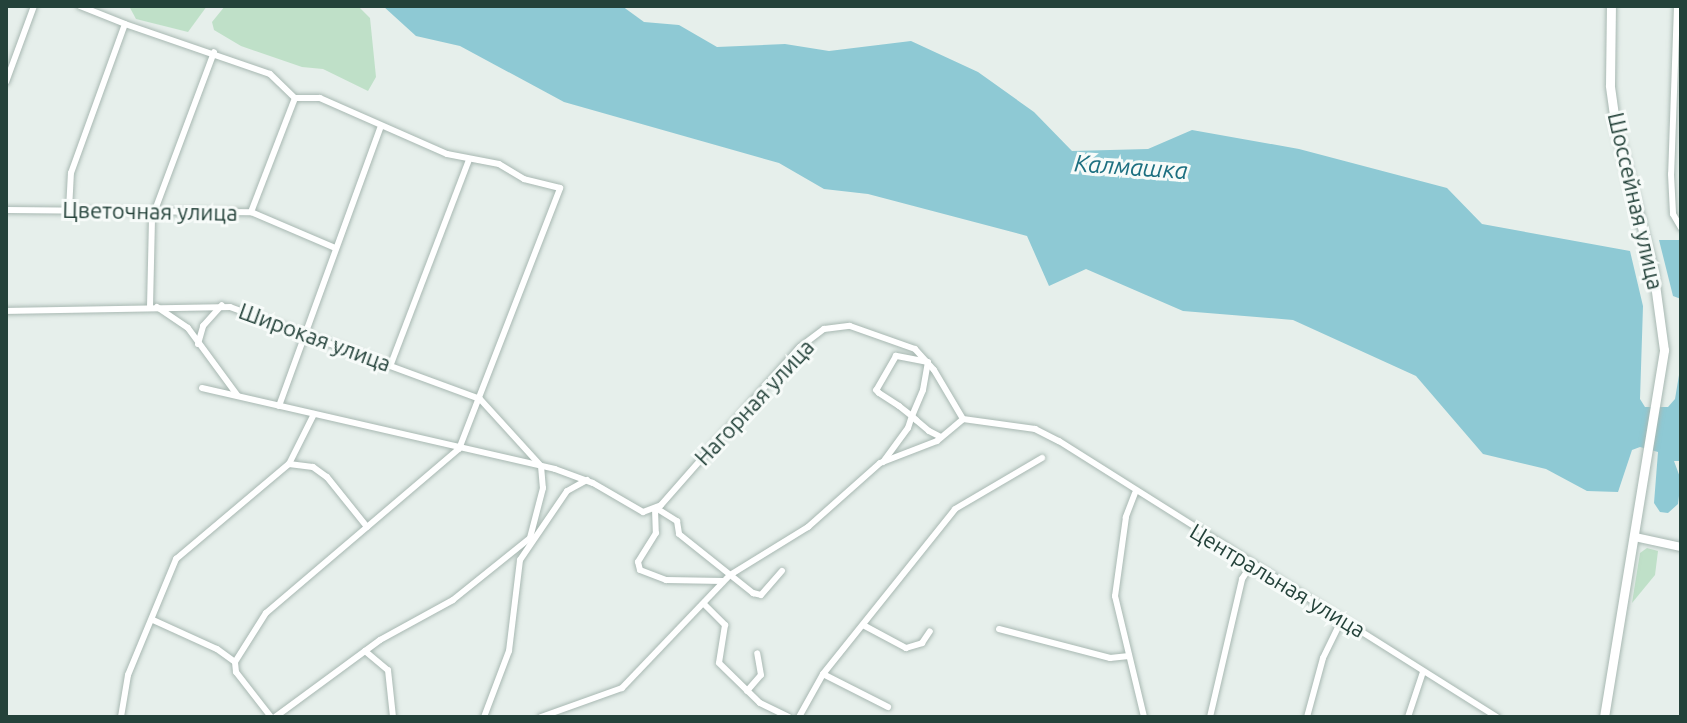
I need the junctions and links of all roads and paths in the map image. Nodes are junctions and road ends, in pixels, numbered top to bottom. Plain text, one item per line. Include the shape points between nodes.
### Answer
1 (34, 6) edge
2 (80, 6) edge
3 (1611, 6) edge
4 (1677, 6) edge
5 (125, 24) junction
6 (214, 52) junction
7 (6, 82) edge
8 (295, 98) junction
9 (380, 128) junction
10 (469, 160) junction
11 (6, 210) edge
12 (69, 210) junction
13 (156, 210) junction
14 (251, 212) junction
15 (1679, 227) edge
16 (335, 248) junction
17 (222, 305) junction
18 (154, 307) junction
19 (6, 311) edge
20 (306, 333) junction
21 (198, 344) junction
22 (928, 362) junction
23 (391, 364) junction
24 (202, 388) dead end
25 (238, 396) junction
26 (480, 399) junction
27 (279, 406) junction
28 (314, 414) junction
29 (912, 416) junction
30 (963, 419) junction
31 (941, 437) junction
32 (459, 449) junction
33 (1042, 458) dead end
34 (883, 462) junction
35 (289, 464) junction
36 (541, 466) junction
37 (587, 480) junction
38 (1135, 493) junction
39 (657, 507) junction
40 (367, 527) junction
41 (1635, 537) junction
42 (530, 538) junction
43 (1681, 547) edge
44 (1252, 564) junction
45 (782, 571) dead end
46 (730, 575) junction
47 (723, 581) junction
48 (704, 604) junction
49 (1342, 619) junction
50 (153, 620) junction
51 (863, 625) junction
52 (999, 629) dead end
53 (930, 631) dead end
54 (365, 651) junction
55 (757, 653) dead end
56 (1129, 656) junction
57 (235, 662) junction
58 (1423, 672) junction
59 (823, 674) junction
60 (747, 691) junction
61 (888, 707) dead end
62 (121, 717) edge
63 (273, 717) edge
64 (393, 717) edge
65 (484, 717) edge
66 (541, 717) edge
67 (789, 717) edge
68 (799, 717) edge
69 (1144, 717) edge
70 (1210, 717) edge
71 (1307, 717) edge
72 (1408, 717) edge
73 (1497, 717) edge
74 (1604, 717) edge

1 - 7 street
2 - 5 street
3 - 41 main road, Шоссейная улица via 1615,122 1662,321 1658,396
4 - 15 street, Шоссейная улица via 1671,174
5 - 6 street
5 - 12 street via 71,173
6 - 8 street via 277,77
6 - 13 street
8 - 9 street via 320,98
8 - 14 street
9 - 10 street
9 - 16 street
10 - 23 street
10 - 26 street via 499,164 524,179 560,188
11 - 12 street, Цветочная улица
12 - 13 street, Цветочная улица
13 - 14 street, Цветочная улица
13 - 18 street
14 - 16 street, Цветочная улица
16 - 20 street
17 - 18 street, Широкая улица
17 - 20 street, Широкая улица
17 - 21 street via 203,326
18 - 19 street, Широкая улица
18 - 21 street via 188,328
20 - 23 street, Широкая улица
20 - 27 street
21 - 25 street
22 - 29 street
22 - 29 street via 896,356 876,390
22 - 30 street, Нагорная улица
22 - 39 street, Нагорная улица via 915,349 866,330 824,329 800,347
23 - 26 street, Широкая улица
24 - 25 street
25 - 27 street
26 - 32 street
26 - 36 street, Широкая улица
27 - 28 street
28 - 32 street
28 - 35 street
29 - 31 street
29 - 34 street via 903,438
30 - 31 street
30 - 38 street, Центральная улица via 1035,429
31 - 34 street
32 - 36 street
32 - 40 street
33 - 51 street via 955,509
34 - 46 street via 808,527
35 - 40 street via 313,467 327,477
35 - 50 street via 176,559
36 - 37 street
36 - 42 street via 543,488
37 - 39 street via 634,509
37 - 42 street via 567,491
38 - 44 street, Центральная улица
38 - 56 street via 1126,517 1115,596
39 - 46 street via 672,515 679,534
39 - 47 street via 656,533 638,562 646,572 666,580
40 - 57 street via 266,613
41 - 43 street
41 - 74 main road, Шоссейная улица
42 - 54 street via 453,600
42 - 65 street via 516,574 509,651
44 - 49 street, Центральная улица
44 - 70 street via 1242,579
45 - 46 street via 758,595
46 - 47 street
47 - 48 street
48 - 60 street via 725,625 717,658
48 - 66 street via 622,688
49 - 58 street, Центральная улица
49 - 71 street via 1323,658
50 - 57 street
50 - 62 street via 128,675
51 - 53 street via 906,648 922,643
51 - 59 street
52 - 56 street via 1110,658
54 - 63 street
54 - 64 street via 388,670
55 - 60 street via 761,675
56 - 69 street
57 - 63 street via 236,672
58 - 72 street
58 - 73 street, Центральная улица
59 - 61 street
59 - 68 street
60 - 67 street

